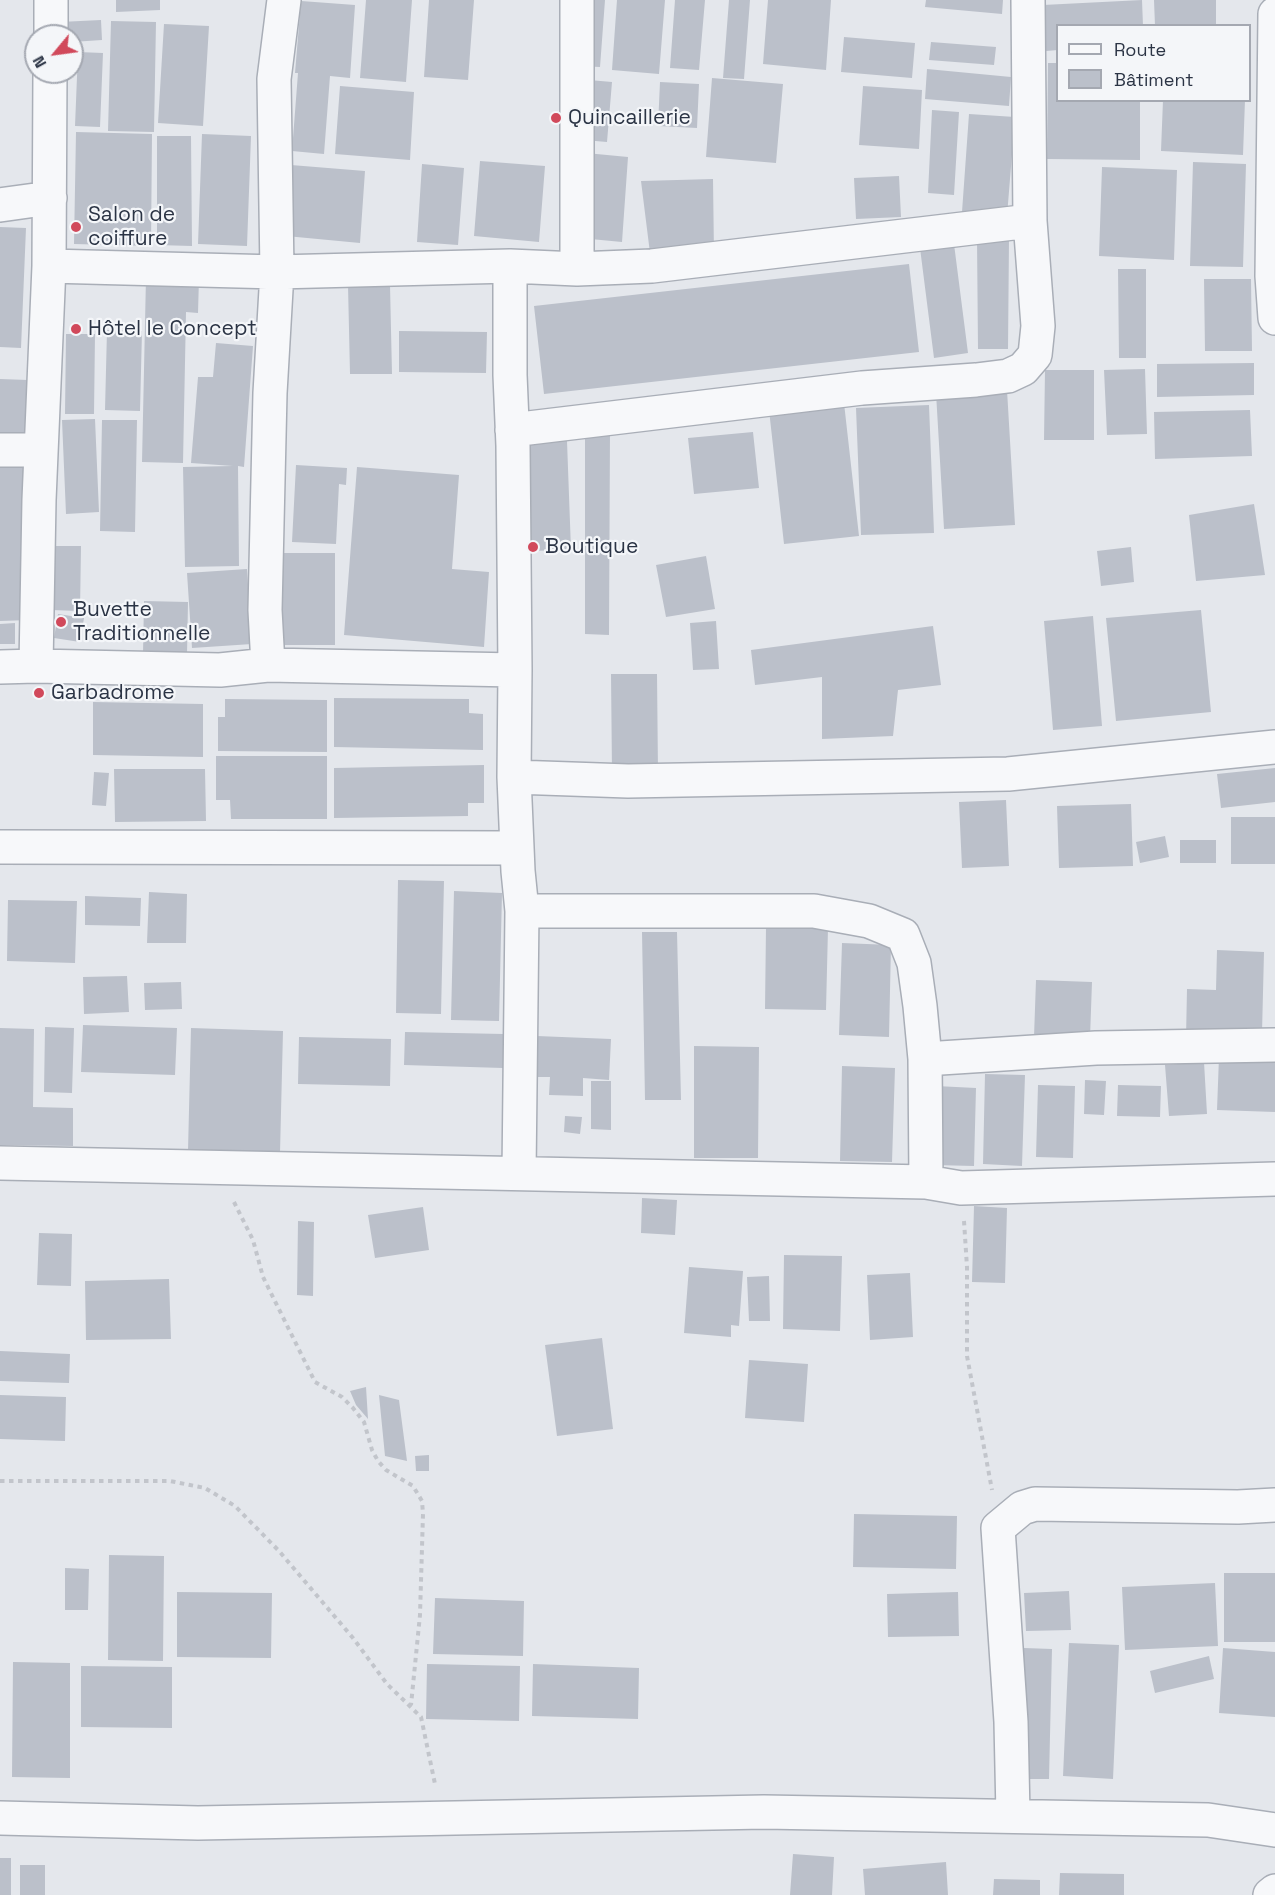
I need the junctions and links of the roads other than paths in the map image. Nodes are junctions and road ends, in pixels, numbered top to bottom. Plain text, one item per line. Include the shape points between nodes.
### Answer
1 (51, 0) edge
2 (284, 0) edge
3 (577, 0) edge
4 (1028, 0) edge
5 (1275, 14) edge
6 (51, 24) edge
7 (50, 84) edge
8 (50, 198) junction
9 (0, 205) edge
10 (1030, 221) junction
11 (49, 266) junction
12 (510, 266) junction
13 (577, 269) junction
14 (277, 272) junction
15 (1275, 318) edge
16 (512, 430) junction
17 (0, 450) edge
18 (41, 450) junction
19 (268, 665) junction
20 (36, 666) junction
21 (0, 667) edge
22 (515, 670) junction
23 (1275, 747) edge
24 (514, 777) junction
25 (0, 847) edge
26 (517, 848) junction
27 (522, 910) junction
28 (1275, 1045) edge
29 (925, 1059) junction
30 (0, 1163) edge
31 (519, 1173) junction
32 (1275, 1179) edge
33 (926, 1182) junction
34 (1275, 1505) edge
35 (1013, 1815) junction
36 (0, 1818) edge
37 (1275, 1830) edge
38 (1275, 1891) edge
39 (1270, 1895) edge

1 - 6 street
2 - 14 street via 274,78
3 - 13 street
4 - 10 street
5 - 15 street
7 - 8 street
8 - 9 street
8 - 11 street
10 - 13 street via 652,266
10 - 16 street via 1038,326 1035,355 1023,369 1008,376 862,388
11 - 14 street
11 - 18 street
12 - 13 street
12 - 14 street
12 - 16 street
14 - 19 street via 264,610
16 - 22 street
17 - 18 street
18 - 20 street
19 - 20 street via 220,670
19 - 22 street
20 - 21 street
22 - 24 street
23 - 24 street via 1008,774 628,781
24 - 26 street
25 - 26 street
26 - 27 street
27 - 29 street via 814,911 885,926 903,935 914,963
27 - 31 street
28 - 29 street via 1096,1048
29 - 33 street
30 - 31 street
31 - 33 street
32 - 33 street via 961,1188
34 - 35 street via 1035,1504 1022,1508 998,1528
35 - 36 street via 764,1812 198,1823
35 - 37 street via 1208,1820
38 - 39 street

